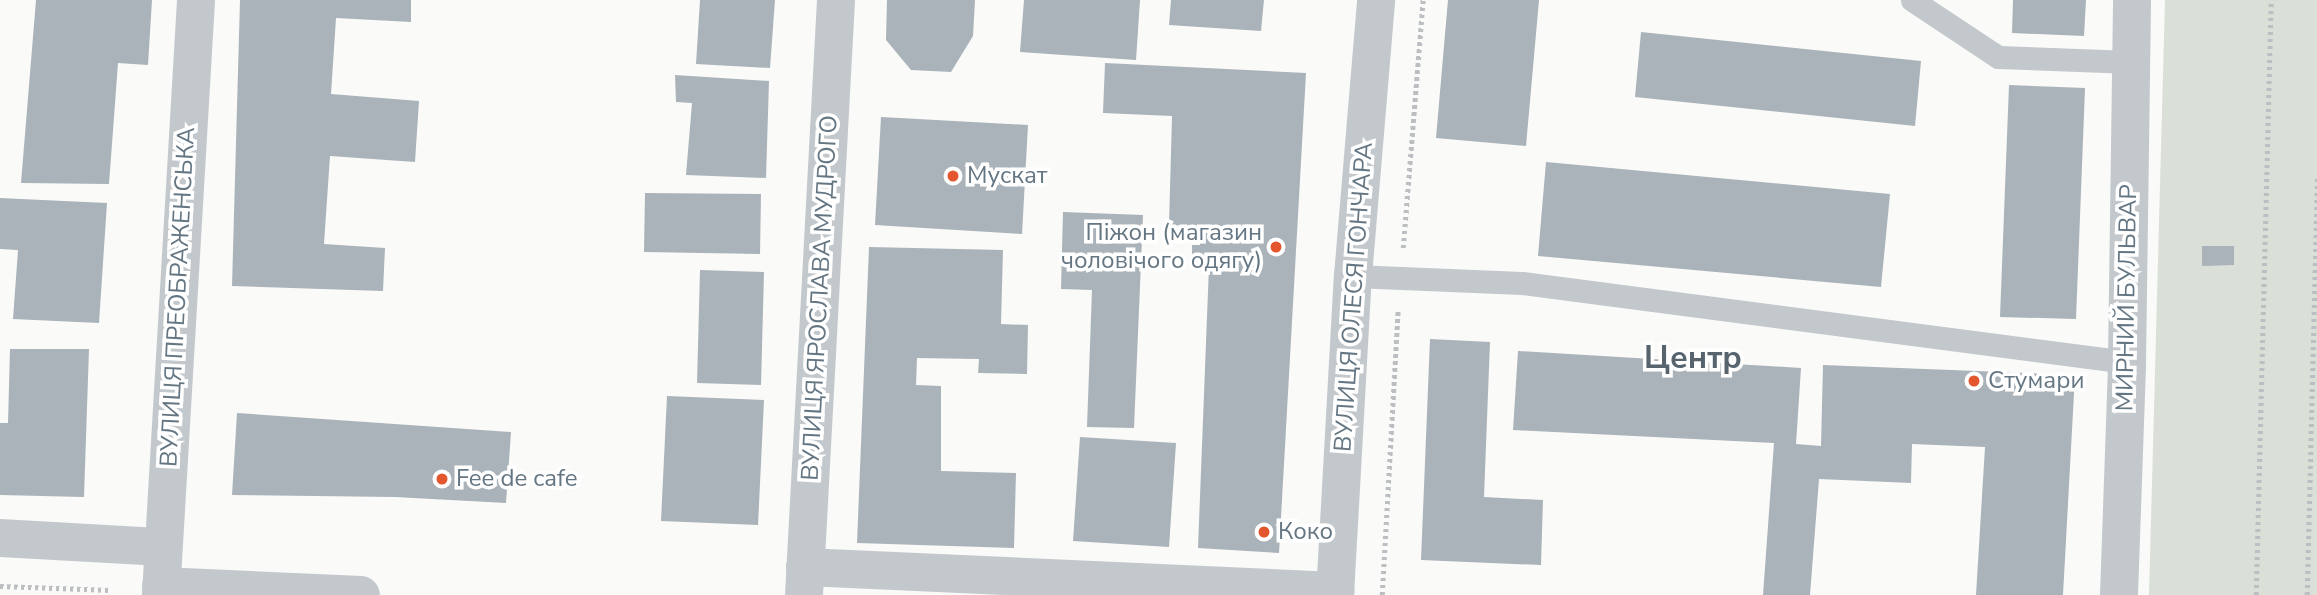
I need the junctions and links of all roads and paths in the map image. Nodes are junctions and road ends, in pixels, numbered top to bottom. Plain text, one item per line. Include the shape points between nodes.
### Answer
1 (196, 0) edge
2 (836, 0) edge
3 (1376, 0) edge
4 (1912, 0) edge
5 (2132, 0) edge
6 (2271, 0) edge
7 (2131, 62) junction
8 (2317, 178) edge
9 (2317, 208) edge
10 (1353, 276) junction
11 (2127, 362) junction
12 (0, 538) edge
13 (163, 547) junction
14 (805, 581) edge
15 (0, 586) edge
16 (161, 590) edge
17 (1335, 593) edge
18 (109, 595) edge
19 (361, 595) edge
20 (2119, 595) edge
21 (2256, 595) edge
22 (2306, 595) edge

1 - 13 street, ВУЛИЦЯ ПРЕОБРАЖЕНСЬКА
2 - 14 street, ВУЛИЦЯ ЯРОСЛАВА МУДРОГО
3 - 10 street, ВУЛИЦЯ ОЛЕСЯ ГОНЧАРА
4 - 7 lane via 1998,57
5 - 7 street, МИРНИЙ БУЛЬВАР
6 - 21 path
7 - 11 street, МИРНИЙ БУЛЬВАР
8 - 9 path
9 - 22 path
10 - 11 lane via 1522,283
10 - 17 street, ВУЛИЦЯ ОЛЕСЯ ГОНЧАРА
11 - 20 street, МИРНИЙ БУЛЬВАР
12 - 13 street
13 - 16 street, ВУЛИЦЯ ПРЕОБРАЖЕНСЬКА
14 - 17 street
15 - 18 path via 110,590
16 - 19 street

